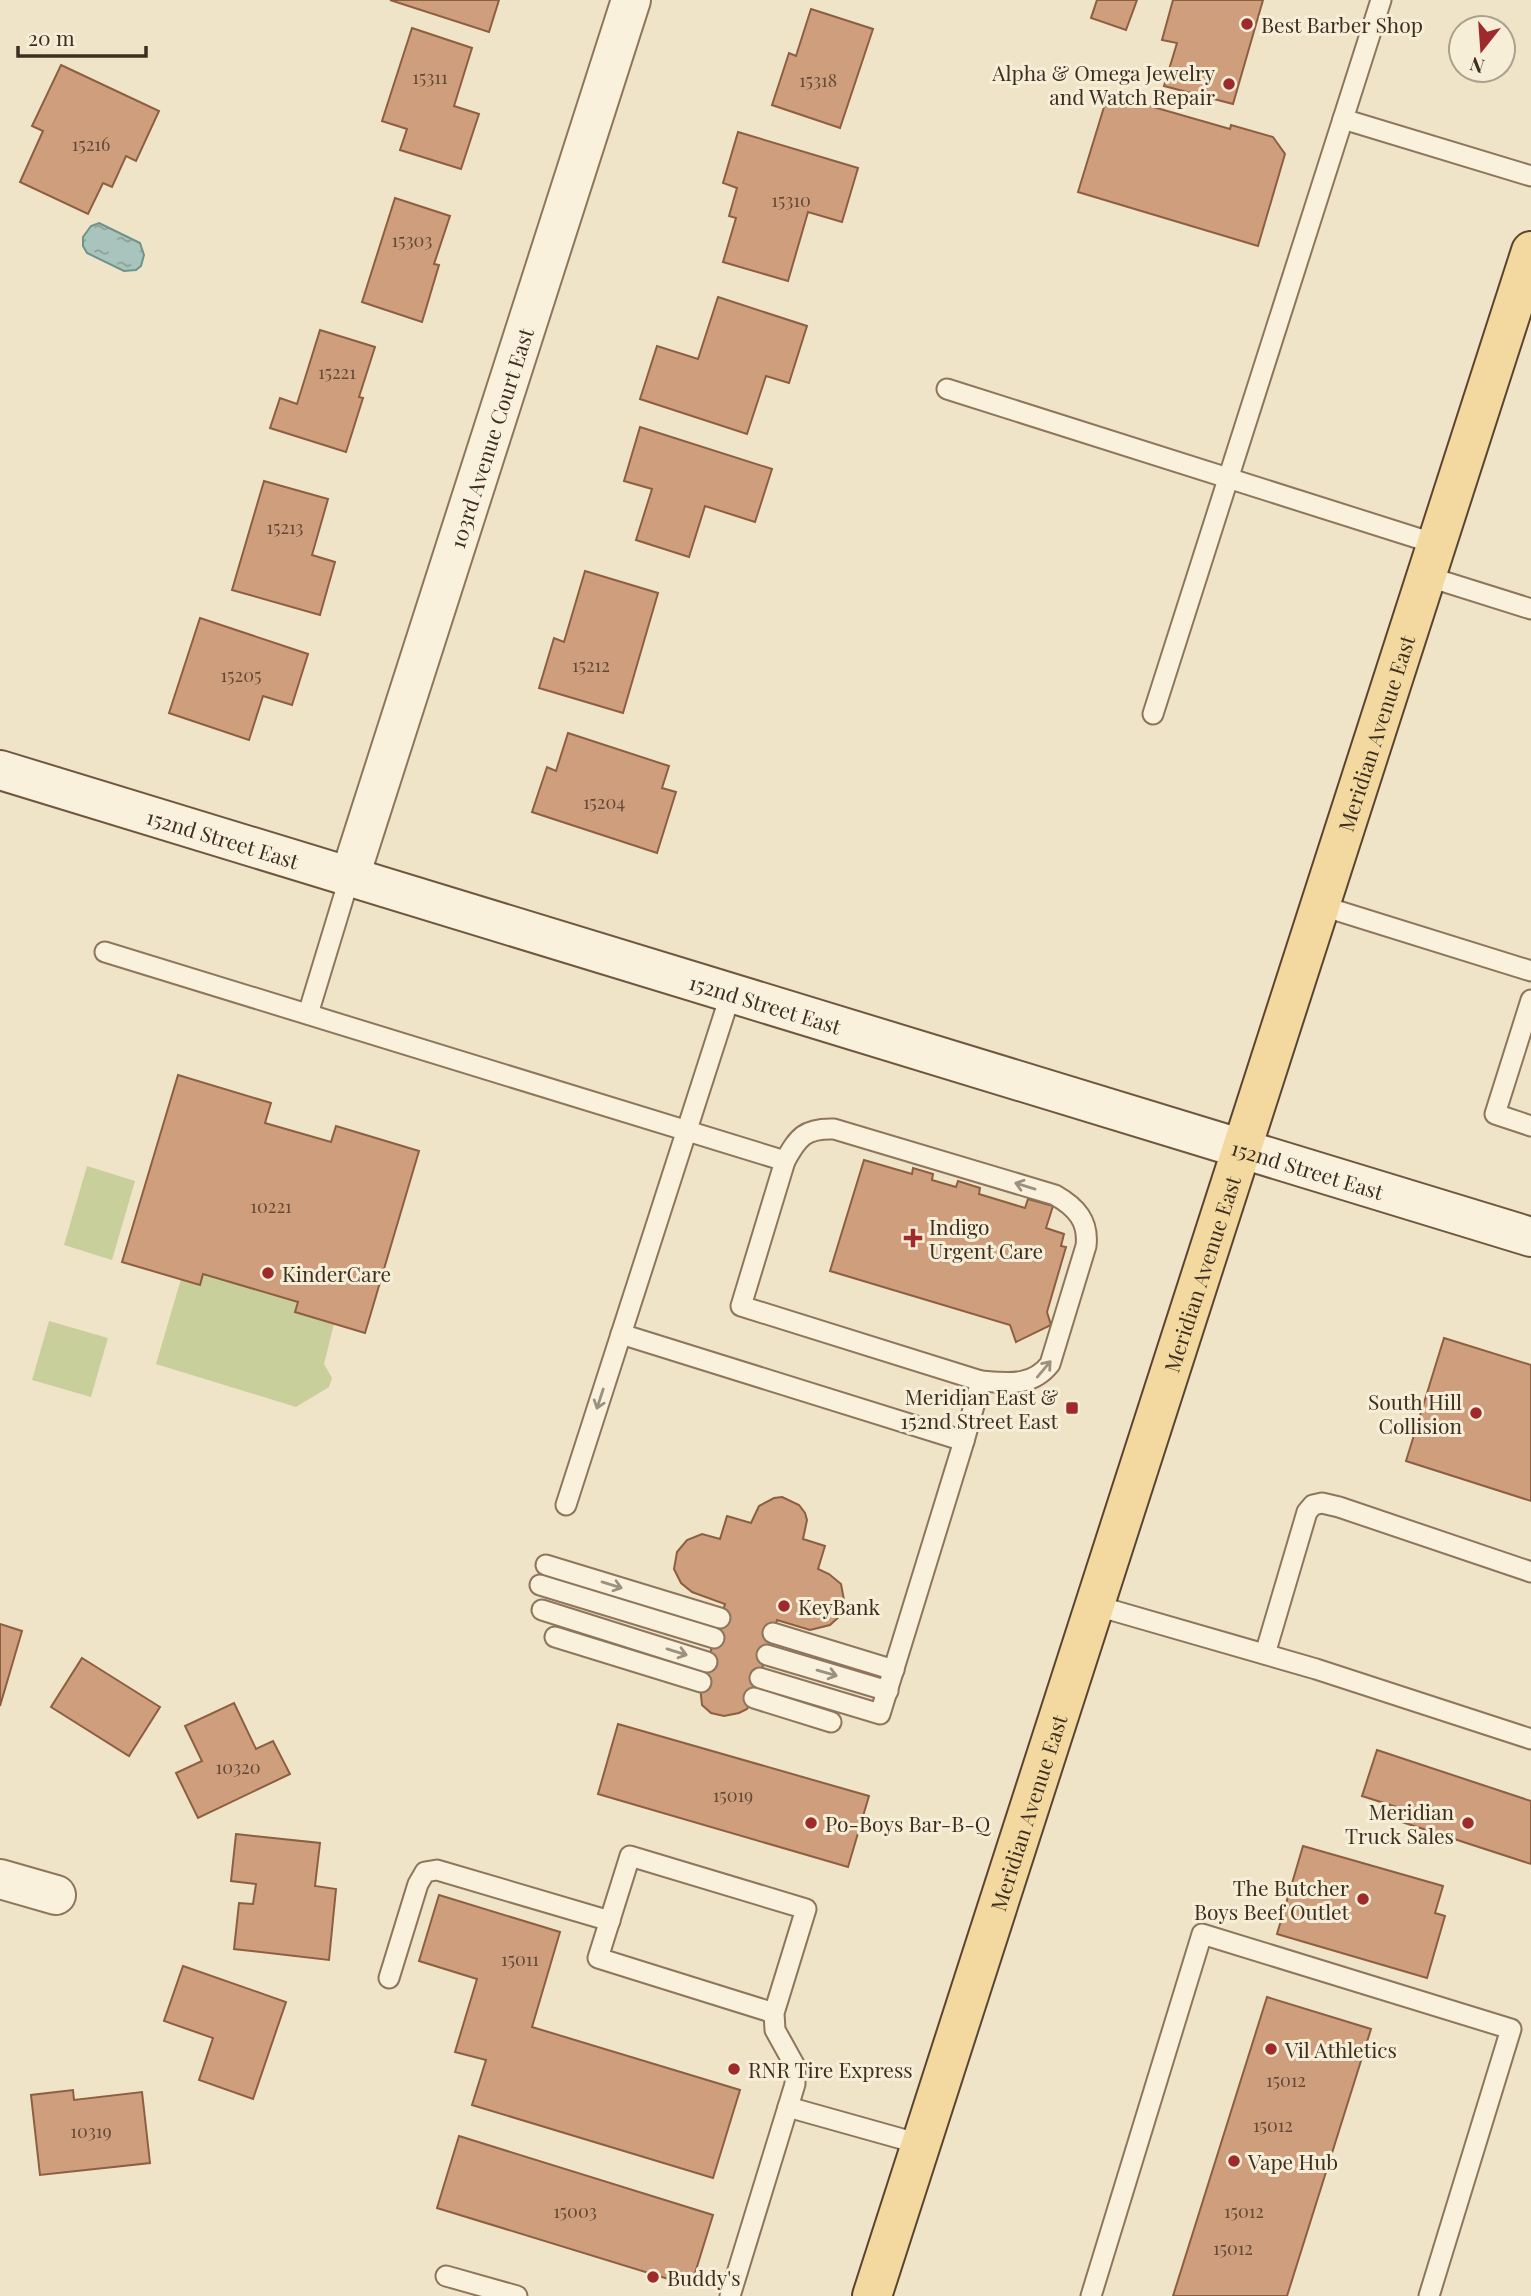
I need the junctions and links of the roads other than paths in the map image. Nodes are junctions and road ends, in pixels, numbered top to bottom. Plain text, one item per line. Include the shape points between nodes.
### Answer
1 (631, 0) edge
2 (1381, 0) edge
3 (1343, 119) junction
4 (1531, 176) edge
5 (1531, 251) edge
6 (947, 389) dead end
7 (1228, 479) junction
8 (1431, 560) junction
9 (1531, 609) edge
10 (1153, 715) dead end
11 (0, 770) edge
12 (350, 876) junction
13 (1319, 905) junction
14 (105, 952) dead end
15 (1531, 971) edge
16 (731, 993) junction
17 (1531, 1000) edge
18 (308, 1014) junction
19 (1531, 1126) edge
20 (686, 1130) junction
21 (1240, 1149) junction
22 (785, 1161) junction
23 (1531, 1237) edge
24 (621, 1334) junction
25 (981, 1381) junction
26 (964, 1441) junction
27 (566, 1505) dead end
28 (546, 1565) dead end
29 (1531, 1572) edge
30 (540, 1585) dead end
31 (1094, 1605) junction
32 (542, 1610) dead end
33 (720, 1618) dead end
34 (773, 1633) dead end
35 (555, 1637) dead end
36 (714, 1638) dead end
37 (1265, 1654) junction
38 (767, 1655) dead end
39 (707, 1662) dead end
40 (894, 1670) junction
41 (760, 1678) dead end
42 (701, 1682) dead end
43 (888, 1691) junction
44 (754, 1698) dead end
45 (831, 1722) dead end
46 (1531, 1739) edge
47 (0, 1879) edge
48 (56, 1895) dead end
49 (610, 1922) junction
50 (389, 1978) dead end
51 (774, 2013) junction
52 (788, 2107) junction
53 (920, 2144) junction
54 (446, 2276) dead end
55 (517, 2296) edge
56 (730, 2296) edge
57 (872, 2296) edge
58 (1091, 2296) edge
59 (1429, 2296) edge

1 - 12 main road, 103rd Avenue Court East
2 - 3 lane
3 - 4 lane
3 - 7 lane
5 - 8 main road, Meridian Avenue East
6 - 7 lane
7 - 8 lane
7 - 10 lane
8 - 9 lane
8 - 13 main road, Meridian Avenue East
11 - 12 main road, 152nd Street East
12 - 16 main road, 152nd Street East
12 - 18 lane
13 - 15 lane
13 - 21 main road, Meridian Avenue East
14 - 18 lane
16 - 20 lane
16 - 21 main road, 152nd Street East
17 - 19 lane via 1495,1114
18 - 20 lane
20 - 22 lane
20 - 24 lane
21 - 23 main road, 152nd Street East
21 - 31 main road, Meridian Avenue East
22 - 25 lane via 741,1306
25 -> 22 lane via 1036,1379 1050,1364 1086,1246 1082,1217 1070,1203 834,1129 805,1133
24 - 26 lane
24 -> 27 lane
25 - 26 lane
26 - 40 lane
28 -> 33 lane
29 - 37 lane via 1339,1507 1313,1505 1307,1512
30 - 36 lane
31 - 37 lane
31 - 53 main road, Meridian Avenue East
32 -> 39 lane
34 - 40 lane
35 - 42 lane
37 - 46 lane
38 -> 43 lane
40 - 43 lane
41 - 43 lane via 880,1714
44 - 45 lane
47 - 48 main road
49 - 50 lane via 437,1870 425,1872
49 - 51 lane via 598,1958
49 - 51 lane via 630,1856 806,1909
51 - 52 lane via 775,2030 795,2066
52 - 53 lane
52 - 56 lane
53 - 57 main road, Meridian Avenue East
54 - 55 lane
58 - 59 lane via 1202,1934 1511,2029

